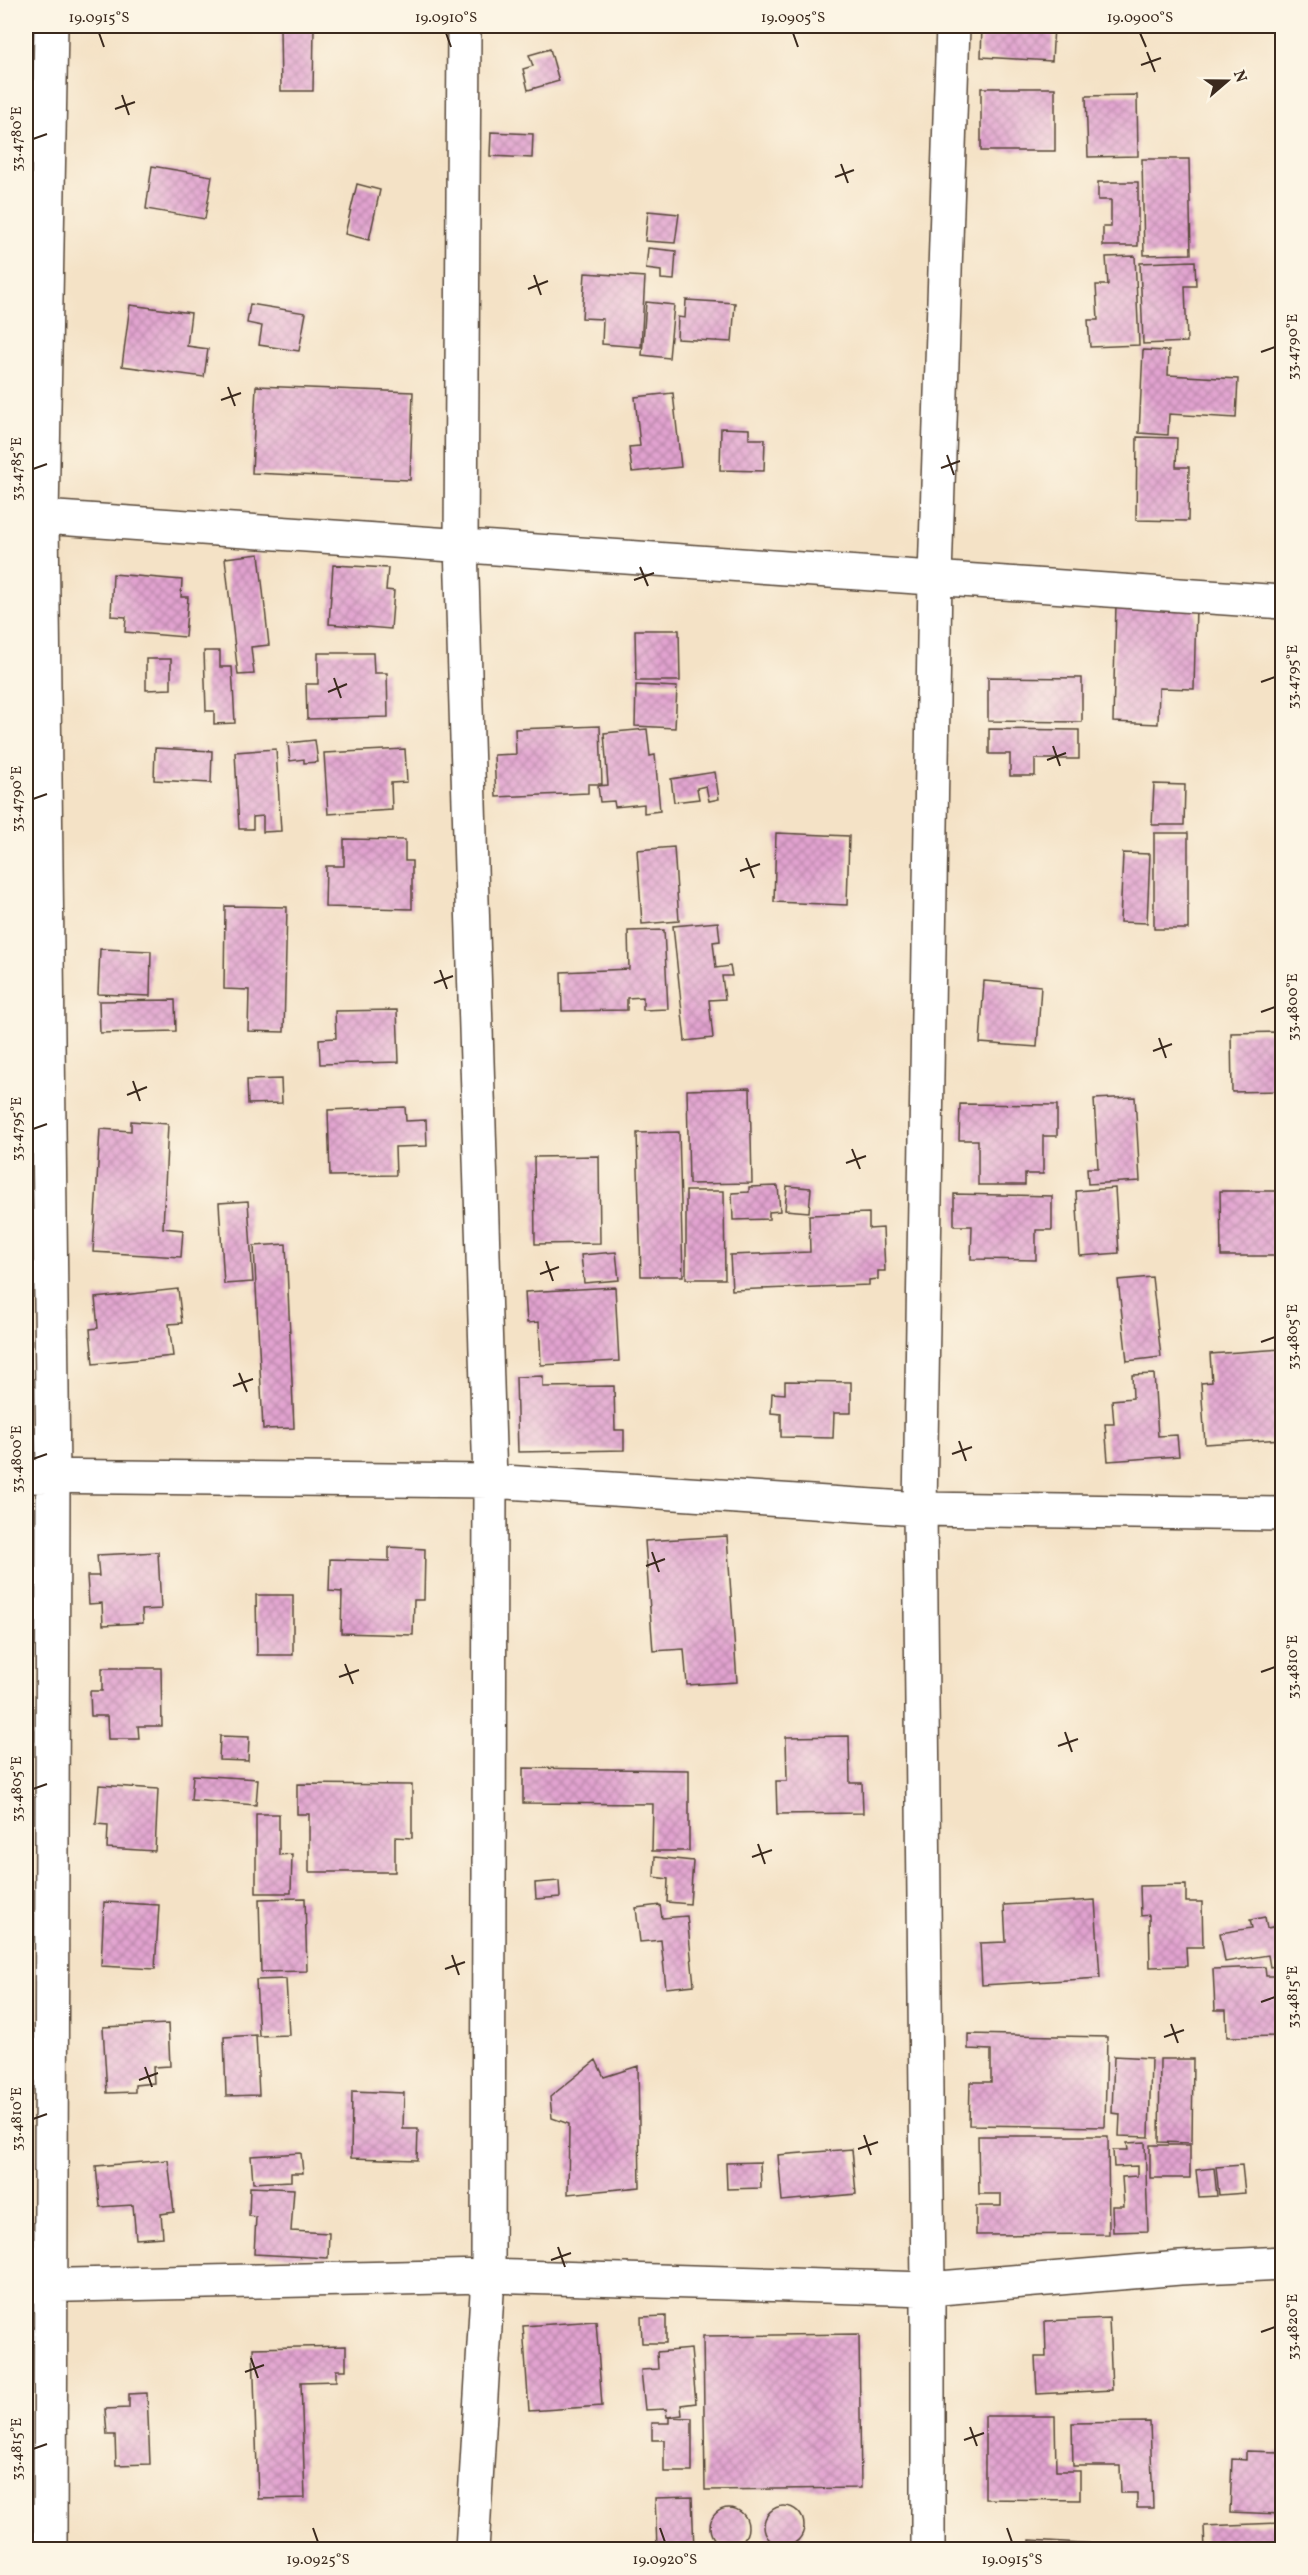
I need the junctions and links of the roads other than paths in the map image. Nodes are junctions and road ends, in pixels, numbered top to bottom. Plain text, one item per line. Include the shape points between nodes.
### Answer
1 (51, 26) edge
2 (464, 26) edge
3 (953, 26) edge
4 (42, 517) junction
5 (461, 545) junction
6 (935, 577) junction
7 (1282, 602) edge
8 (39, 1476) edge
9 (490, 1481) junction
10 (920, 1509) junction
11 (1282, 1514) edge
12 (1282, 2263) edge
13 (488, 2276) junction
14 (39, 2285) edge
15 (928, 2289) junction
16 (50, 2550) edge
17 (472, 2550) edge
18 (928, 2550) edge

1 - 4 street
2 - 5 street
3 - 6 street
4 - 5 street
4 - 8 street
5 - 6 street
5 - 9 street
6 - 7 street
6 - 10 street
8 - 9 street
8 - 14 street
9 - 10 street
9 - 13 street
10 - 11 street
10 - 15 street
12 - 15 street
13 - 14 street
13 - 15 street
13 - 17 street
14 - 16 street
15 - 18 street

